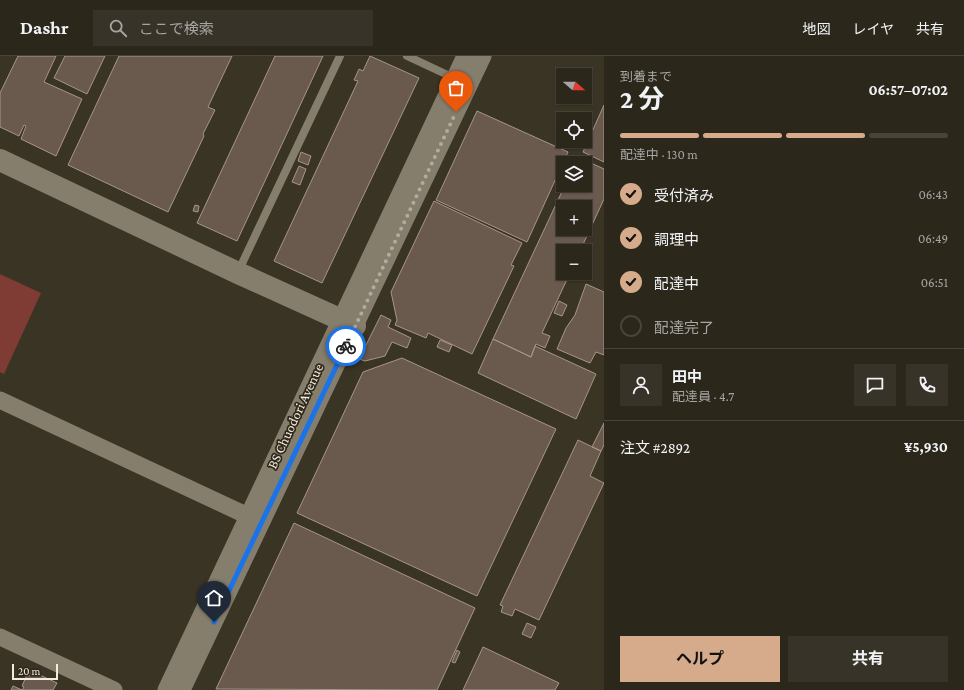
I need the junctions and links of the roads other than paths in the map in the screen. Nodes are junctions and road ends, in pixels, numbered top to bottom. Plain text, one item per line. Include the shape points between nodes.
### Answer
1 (340, 56) edge
2 (407, 56) edge
3 (465, 56) edge
4 (483, 56) edge
5 (454, 78) junction
6 (0, 160) edge
7 (238, 273) junction
8 (348, 323) junction
9 (0, 400) edge
10 (248, 516) junction
11 (0, 637) edge
12 (114, 690) edge
13 (166, 690) edge
14 (182, 690) edge

1 - 7 lane
2 - 5 lane
3 - 5 street, BS Chuodori Avenue
4 - 8 street, BS Chuodori Avenue
5 - 8 street, BS Chuodori Avenue
6 - 7 street
7 - 8 street
8 - 10 street, BS Chuodori Avenue
8 - 14 street, BS Chuodori Avenue
9 - 10 street
10 - 13 street, BS Chuodori Avenue
11 - 12 street

